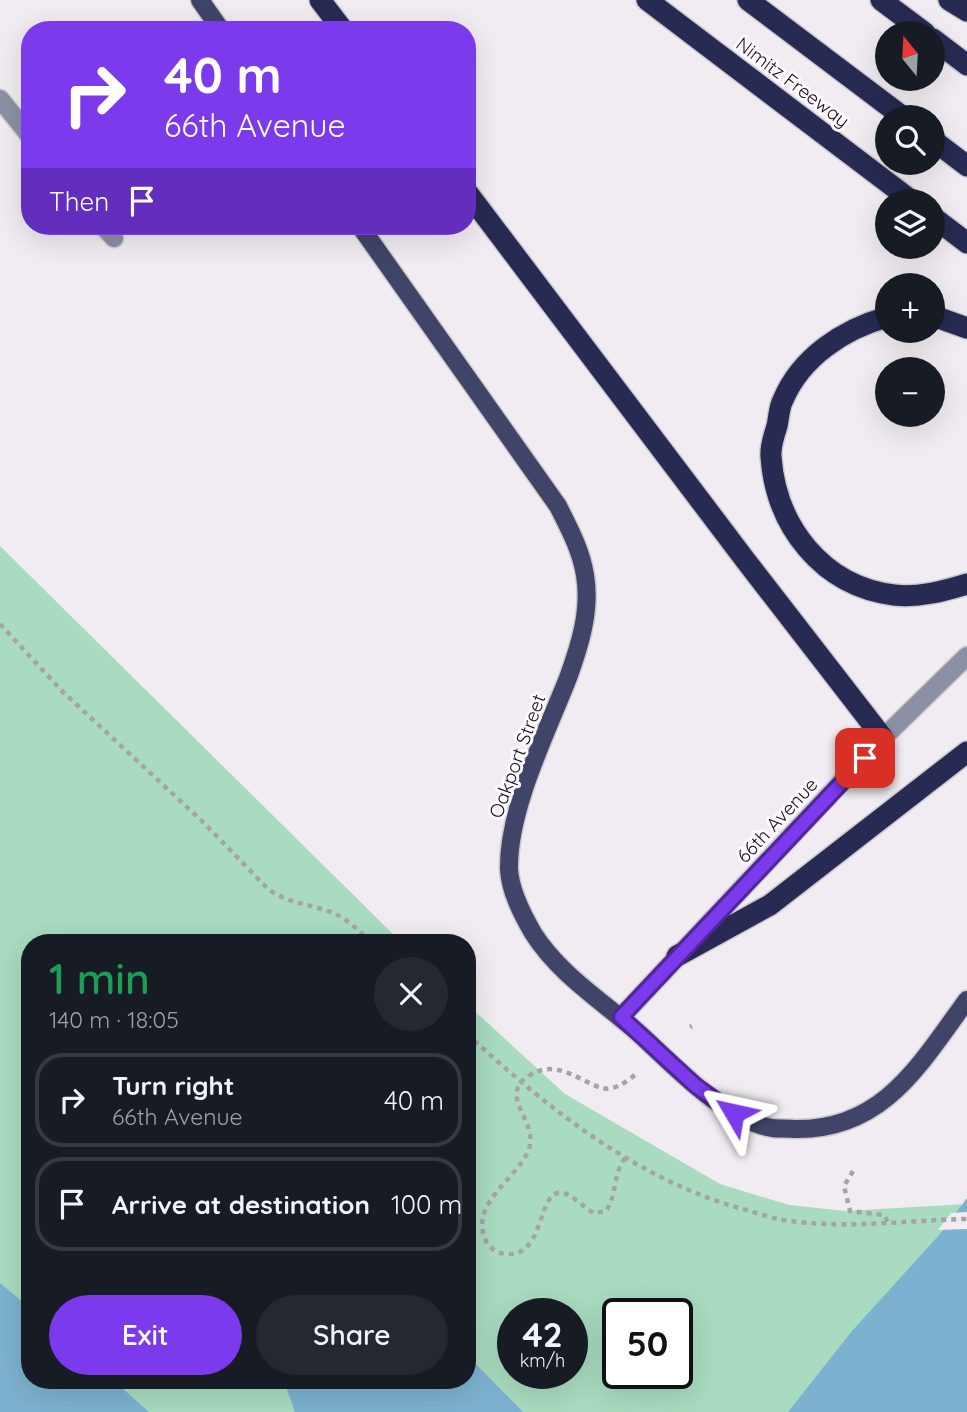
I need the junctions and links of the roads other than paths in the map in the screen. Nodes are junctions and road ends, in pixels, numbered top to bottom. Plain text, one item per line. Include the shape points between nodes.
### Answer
1 (200, 0) edge
2 (320, 0) edge
3 (647, 0) edge
4 (748, 0) edge
5 (881, 0) edge
6 (948, 0) edge
7 (967, 11) edge
8 (215, 21) edge
9 (336, 21) edge
10 (909, 21) edge
11 (945, 48) edge
12 (967, 65) edge
13 (0, 99) edge
14 (887, 105) edge
15 (21, 124) edge
16 (945, 149) edge
17 (967, 166) edge
18 (896, 189) edge
19 (476, 204) edge
20 (945, 226) edge
21 (366, 235) edge
22 (967, 243) edge
23 (945, 320) edge
24 (875, 321) edge
25 (967, 328) edge
26 (967, 584) edge
27 (967, 656) edge
28 (883, 738) junction
29 (967, 752) edge
30 (677, 956) junction
31 (967, 1000) edge
32 (621, 1017) junction

1 - 8 main road
2 - 9 highway
3 - 18 highway, Nimitz Freeway
4 - 14 highway, Nimitz Freeway
5 - 10 highway
6 - 7 highway
11 - 12 highway
13 - 15 street
16 - 17 highway
19 - 28 highway
20 - 22 highway
21 - 32 main road, Oakport Street via 558,506 574,537 586,575 579,649 522,795 509,871 517,902 534,934 562,968
23 - 25 highway
24 - 26 highway via 844,333 807,362 783,400 770,454 778,500 800,542 833,572 859,587 895,595 941,592
27 - 28 street, 66th Avenue
28 - 30 street, 66th Avenue
29 - 30 highway via 770,905
30 - 32 street, 66th Avenue
31 - 32 main road, Oakport Street via 886,1100 851,1121 814,1129 771,1128 734,1113 696,1086

